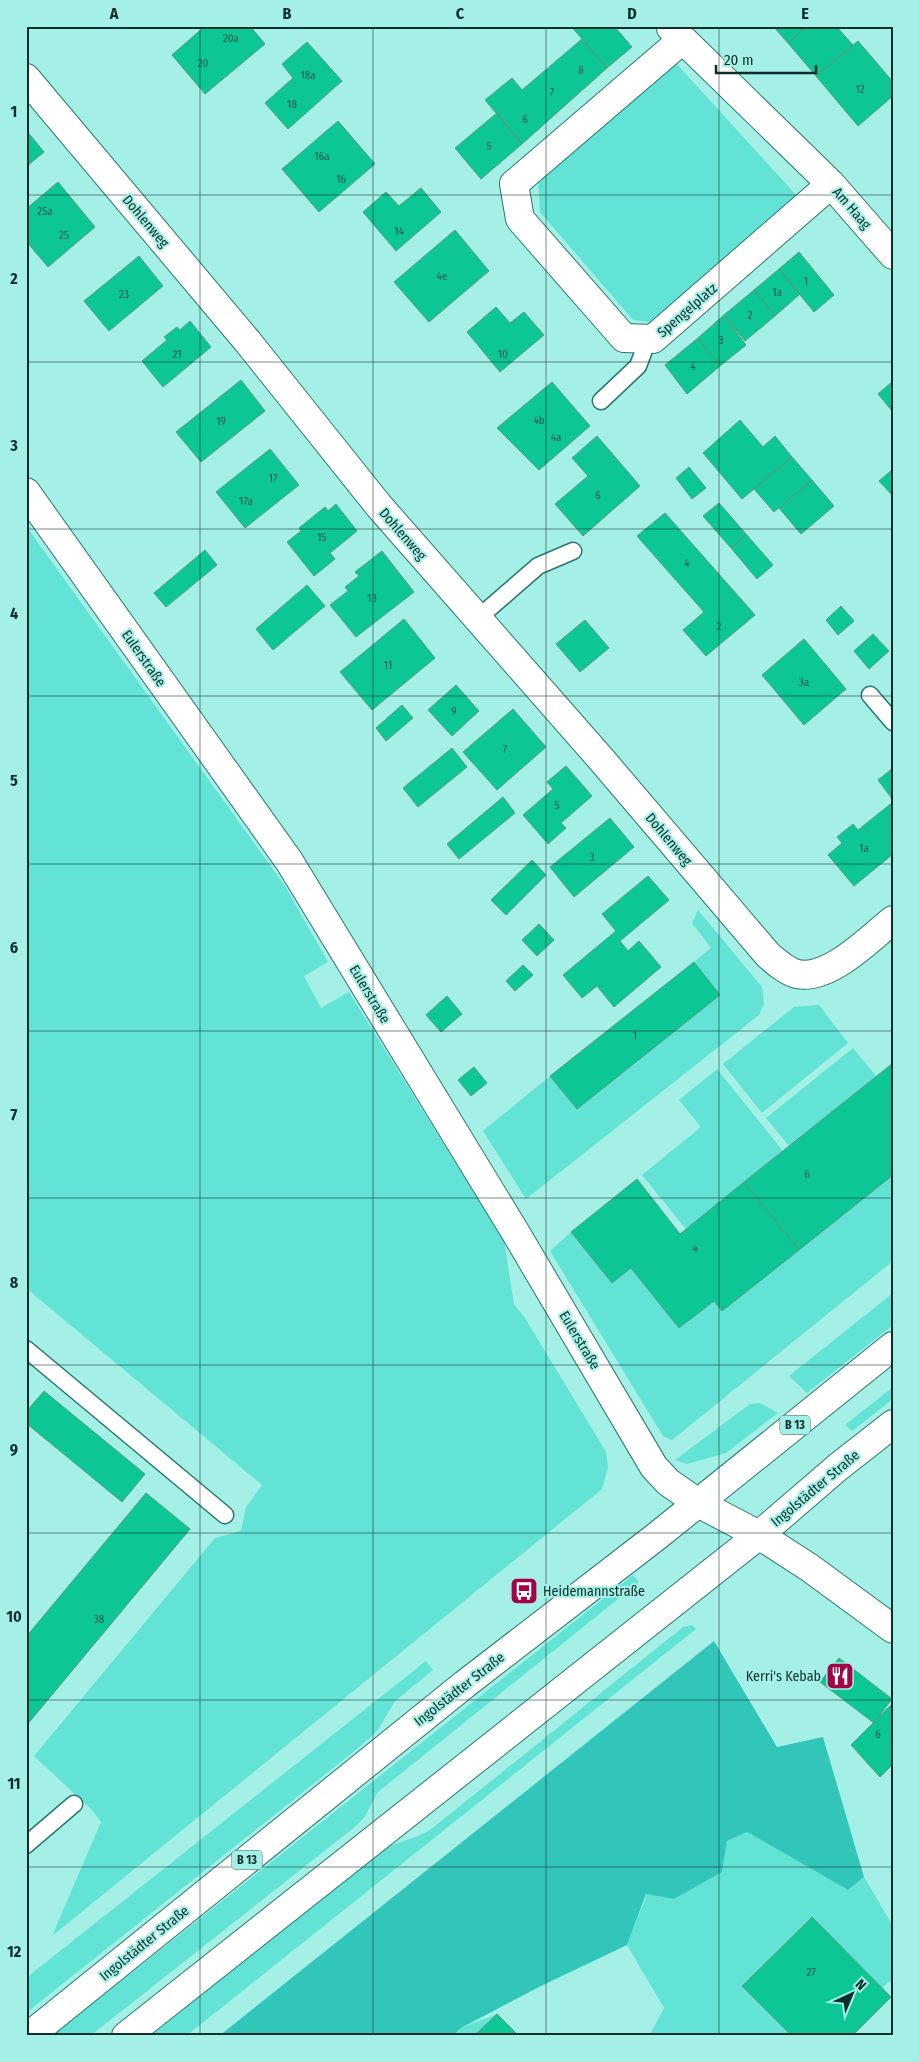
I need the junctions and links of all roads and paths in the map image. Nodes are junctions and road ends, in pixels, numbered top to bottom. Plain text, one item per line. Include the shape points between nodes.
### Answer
1 (676, 33) edge
2 (26, 78) edge
3 (831, 184) junction
4 (893, 255) edge
5 (640, 338) junction
6 (601, 400) dead end
7 (26, 492) edge
8 (573, 551) dead end
9 (477, 619) junction
10 (870, 695) dead end
11 (893, 722) edge
12 (893, 920) edge
13 (893, 1346) edge
14 (26, 1349) edge
15 (893, 1424) edge
16 (698, 1503) junction
17 (226, 1515) dead end
18 (759, 1535) junction
19 (893, 1630) edge
20 (74, 1804) dead end
21 (26, 1845) edge
22 (29, 2036) edge
23 (126, 2036) edge

1 - 3 street, Spengelplatz
1 - 5 street, Spengelplatz via 514,184 520,218 624,338
2 - 9 street, Dohlenweg via 248,342 379,506
3 - 4 street, Am Haag
3 - 5 street, Spengelplatz via 653,340
5 - 6 lane via 643,354 638,366
7 - 16 street, Eulerstraße via 289,862 514,1230 654,1467 668,1482
8 - 9 lane via 538,566
9 - 12 street, Dohlenweg via 780,966 796,974 824,971
10 - 11 lane
13 - 16 street, Ingolstädter Straße / B 13
14 - 17 lane
15 - 18 street, Ingolstädter Straße
16 - 18 street
16 - 22 street, Ingolstädter Straße / B 13 via 465,1684
18 - 19 street via 810,1568
18 - 23 street, Ingolstädter Straße
20 - 21 lane

